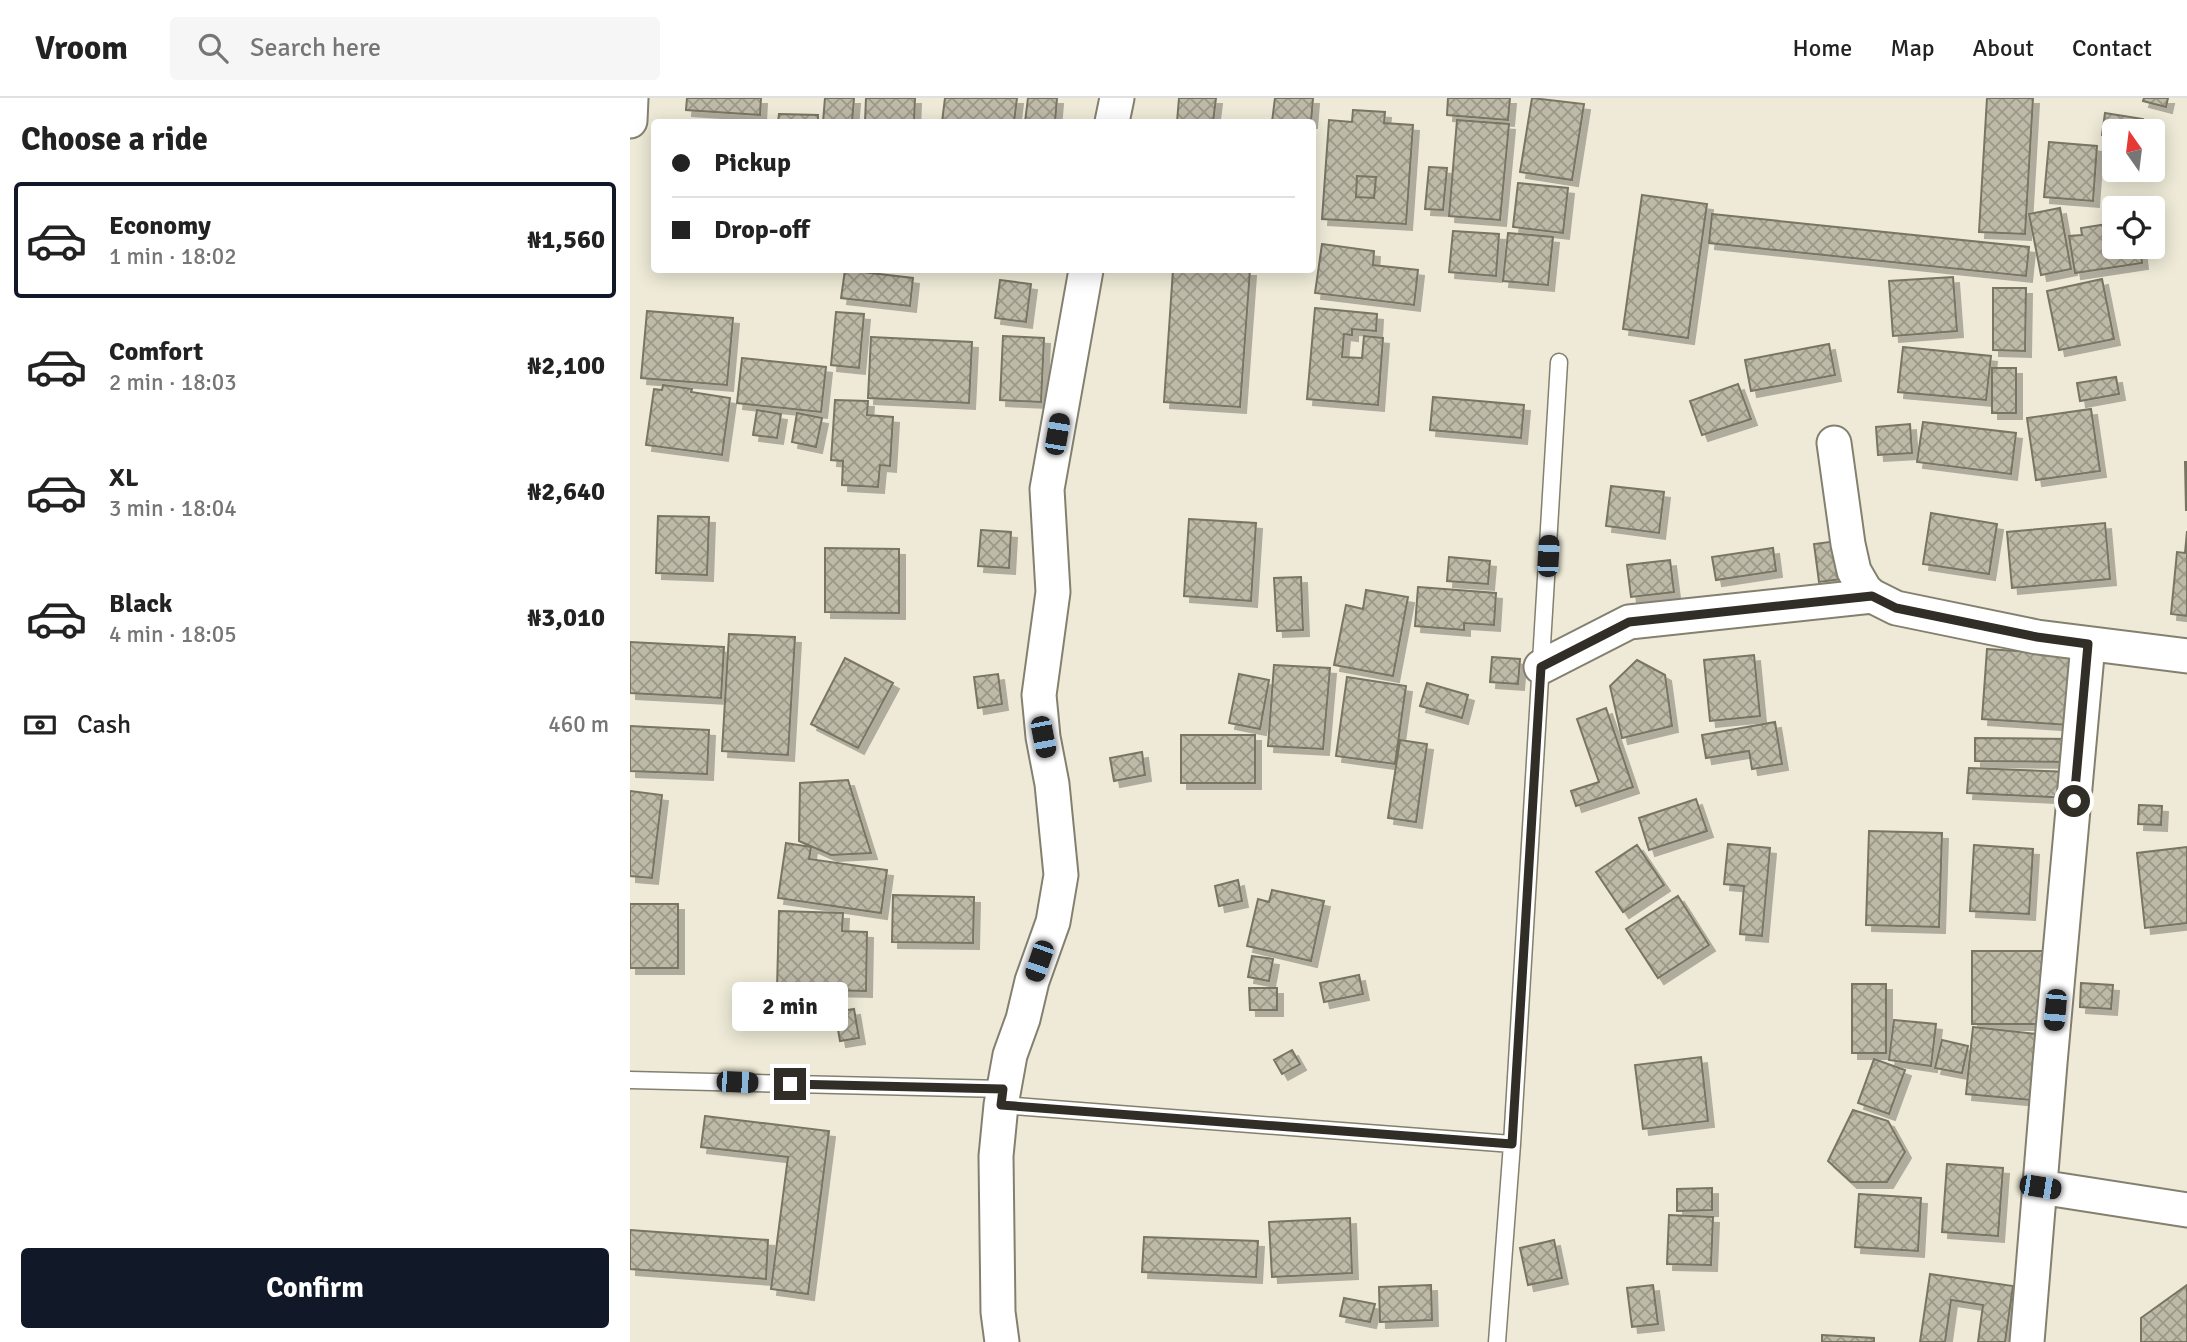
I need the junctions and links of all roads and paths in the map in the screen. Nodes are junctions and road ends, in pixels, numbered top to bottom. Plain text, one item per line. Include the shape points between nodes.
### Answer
1 (631, 98) edge
2 (1117, 98) edge
3 (1113, 119) edge
4 (630, 121) edge
5 (1085, 273) edge
6 (1559, 362) dead end
7 (1834, 443) dead end
8 (1872, 596) junction
9 (2088, 644) junction
10 (2187, 656) edge
11 (1541, 667) junction
12 (630, 1080) edge
13 (1002, 1097) junction
14 (1512, 1144) junction
15 (2040, 1187) junction
16 (2187, 1210) edge
17 (1002, 1342) edge
18 (1497, 1342) edge
19 (2027, 1342) edge

1 - 4 street
2 - 3 street
5 - 13 street via 1047,489 1053,592 1039,695 1061,875 1053,922 1010,1055
6 - 11 lane
7 - 8 street via 1854,571
8 - 9 street via 1896,608
8 - 11 street via 1629,622
9 - 10 street
9 - 15 street
11 - 14 lane
12 - 13 lane
13 - 14 lane
13 - 17 street via 996,1156
14 - 18 lane
15 - 16 street
15 - 19 street

